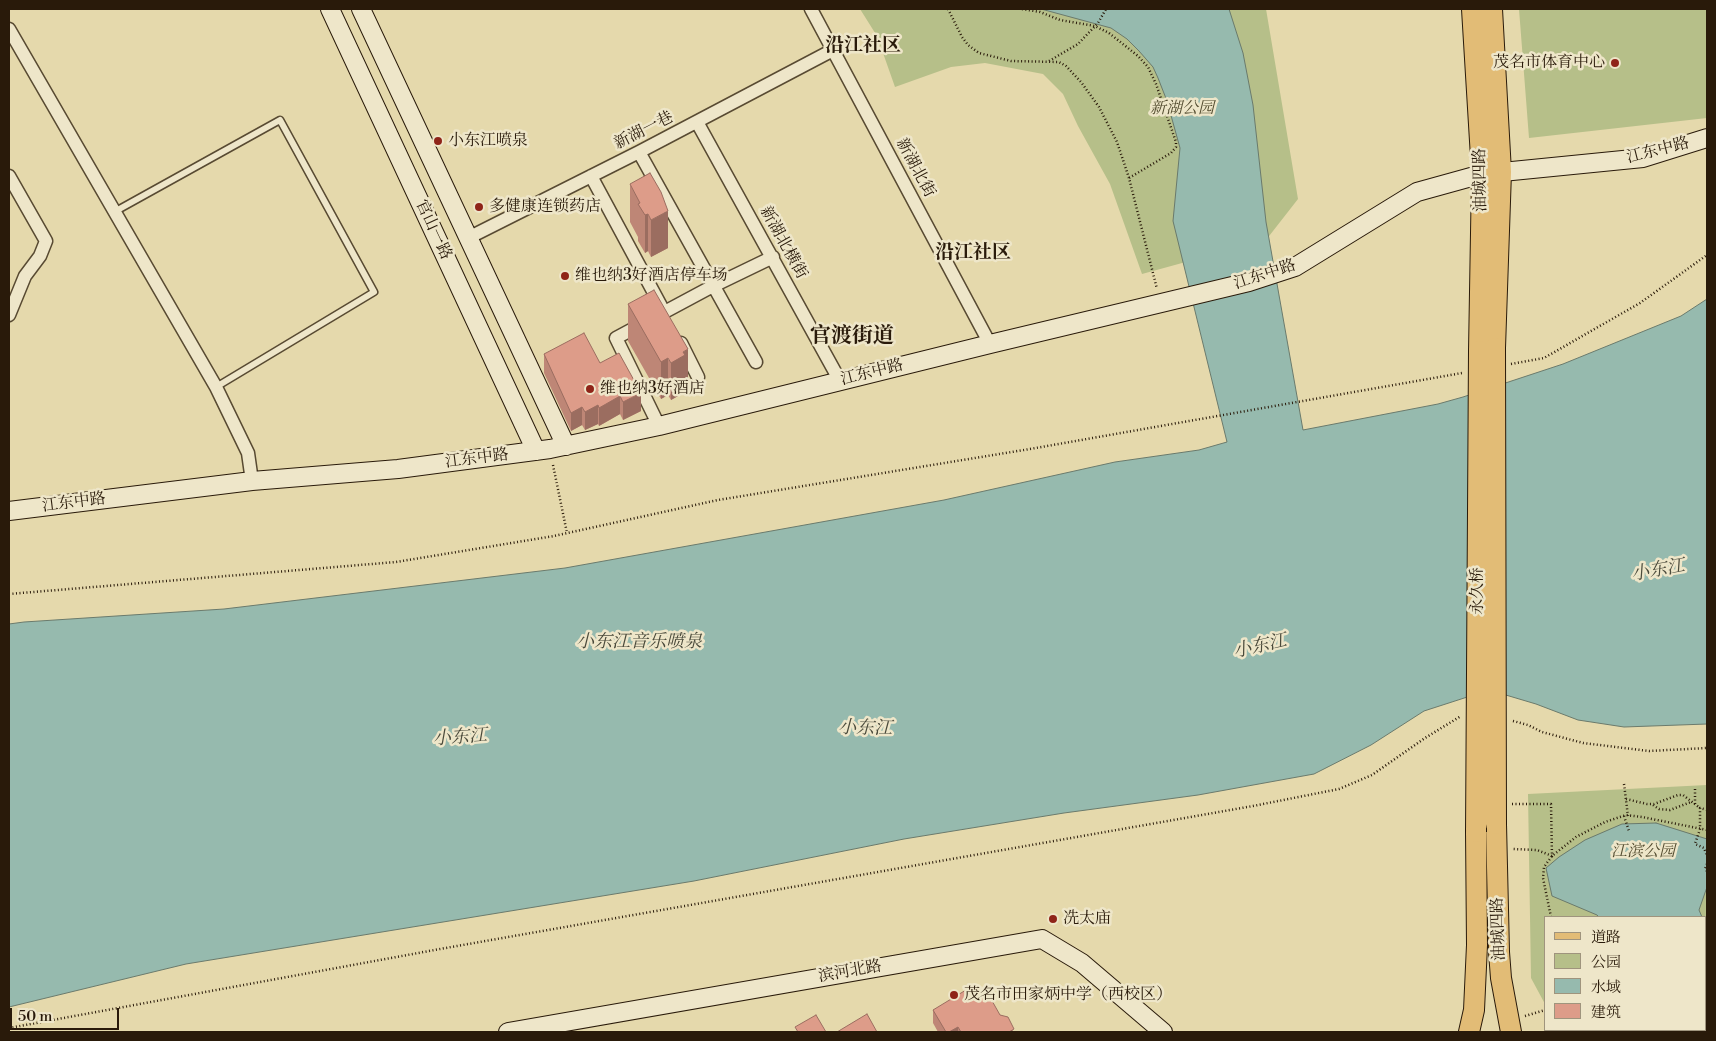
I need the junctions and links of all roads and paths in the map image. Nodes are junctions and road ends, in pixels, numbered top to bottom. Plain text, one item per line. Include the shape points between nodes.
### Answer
1 (330, 9) edge
2 (361, 9) edge
3 (811, 9) edge
4 (948, 9) edge
5 (1022, 9) edge
6 (1106, 9) edge
7 (1472, 9) edge
8 (1492, 9) edge
9 (1096, 24) junction
10 (9, 29) edge
11 (833, 50) junction
12 (1048, 61) junction
13 (697, 122) junction
14 (1707, 138) edge
15 (639, 152) junction
16 (1492, 173) junction
17 (9, 176) edge
18 (591, 176) junction
19 (1129, 178) junction
20 (114, 212) junction
21 (468, 238) junction
22 (1707, 255) edge
23 (773, 257) junction
24 (714, 286) junction
25 (1161, 304) junction
26 (9, 315) edge
27 (668, 320) junction
28 (990, 344) junction
29 (521, 350) junction
30 (1487, 350) junction
31 (495, 362) junction
32 (756, 362) dead end
33 (1507, 365) dead end
34 (1469, 372) dead end
35 (698, 376) dead end
36 (840, 381) junction
37 (216, 387) junction
38 (659, 426) junction
39 (551, 448) junction
40 (252, 481) junction
41 (9, 511) edge
42 (567, 533) junction
43 (9, 594) edge
44 (1461, 716) dead end
45 (1509, 720) dead end
46 (1707, 748) edge
47 (1624, 784) dead end
48 (1695, 789) dead end
49 (1626, 799) junction
50 (1692, 802) junction
51 (1651, 804) junction
52 (1695, 805) junction
53 (1700, 808) junction
54 (1707, 810) edge
55 (1496, 814) junction
56 (1624, 816) junction
57 (1628, 816) junction
58 (1700, 829) junction
59 (1707, 830) edge
60 (1629, 831) dead end
61 (1476, 832) joint
62 (1496, 849) junction
63 (1552, 856) junction
64 (1707, 856) edge
65 (1707, 864) edge
66 (1707, 871) edge
67 (1551, 916) edge
68 (9, 1028) edge
69 (508, 1032) edge
70 (1164, 1032) edge
71 (1468, 1032) edge
72 (1511, 1032) edge

1 - 31 street, 官山一路
2 - 21 street, 官山一路
3 - 11 street, 新湖北街
4 - 12 path via 962,37 979,53 1011,61
5 - 9 path via 1060,20
6 - 9 path
7 - 16 main road, 油城四路
8 - 16 main road, 油城四路
9 - 12 path via 1078,44
9 - 19 path via 1148,67 1176,142 1171,153
10 - 20 street
11 - 13 street, 新湖一巷
11 - 28 street, 新湖北街
12 - 19 path via 1066,66 1099,107 1117,142
13 - 15 street, 新湖一巷
13 - 23 street, 新湖北横街
14 - 16 street, 江东中路 via 1643,158
15 - 18 street, 新湖一巷
15 - 24 street
16 - 25 street, 江东中路 via 1417,192 1295,267
16 - 30 main road, 油城四路
17 - 26 street via 46,241 40,256 25,276
18 - 21 street, 新湖一巷
18 - 27 street
19 - 25 path
20 - 37 street
20 - 37 lane via 280,120 374,292
21 - 29 street, 官山一路
22 - 33 path via 1640,303 1544,358
23 - 24 street
23 - 36 street, 新湖北横街
24 - 27 street
24 - 32 street
25 - 28 street, 江东中路
27 - 35 street
27 - 38 street via 616,338
28 - 36 street, 江东中路
29 - 31 street
29 - 39 street, 官山一路
30 - 55 main road, 永久桥, bridge
30 - 61 main road, 永久桥, bridge
31 - 39 street, 官山一路
34 - 42 path via 718,500
36 - 38 street, 江东中路
37 - 40 street via 248,453
38 - 39 street, 江东中路
39 - 40 street, 江东中路 via 398,469
39 - 42 path
40 - 41 street, 江东中路
42 - 43 path via 396,562
44 - 68 path via 1372,775 1339,788 1254,806
45 - 46 path via 1583,743 1649,751
47 - 49 path
48 - 52 path
49 - 51 path
49 - 57 path
50 - 51 path via 1670,810
50 - 51 path via 1678,795
50 - 52 path
52 - 53 path
53 - 54 path
53 - 58 path
55 - 62 main road, 油城四路
55 - 63 path via 1551,804
56 - 57 path
56 - 60 path
56 - 63 path via 1576,837
57 - 58 path
58 - 59 path
58 - 64 path via 1696,844 1704,848
61 - 71 main road, 油城四路 via 1477,945 1474,1010
62 - 63 path via 1524,848
62 - 72 main road, 油城四路 via 1501,978
63 - 67 path via 1544,867 1543,878
65 - 66 path
69 - 70 street, 滨河北路 via 1042,939 1082,963

